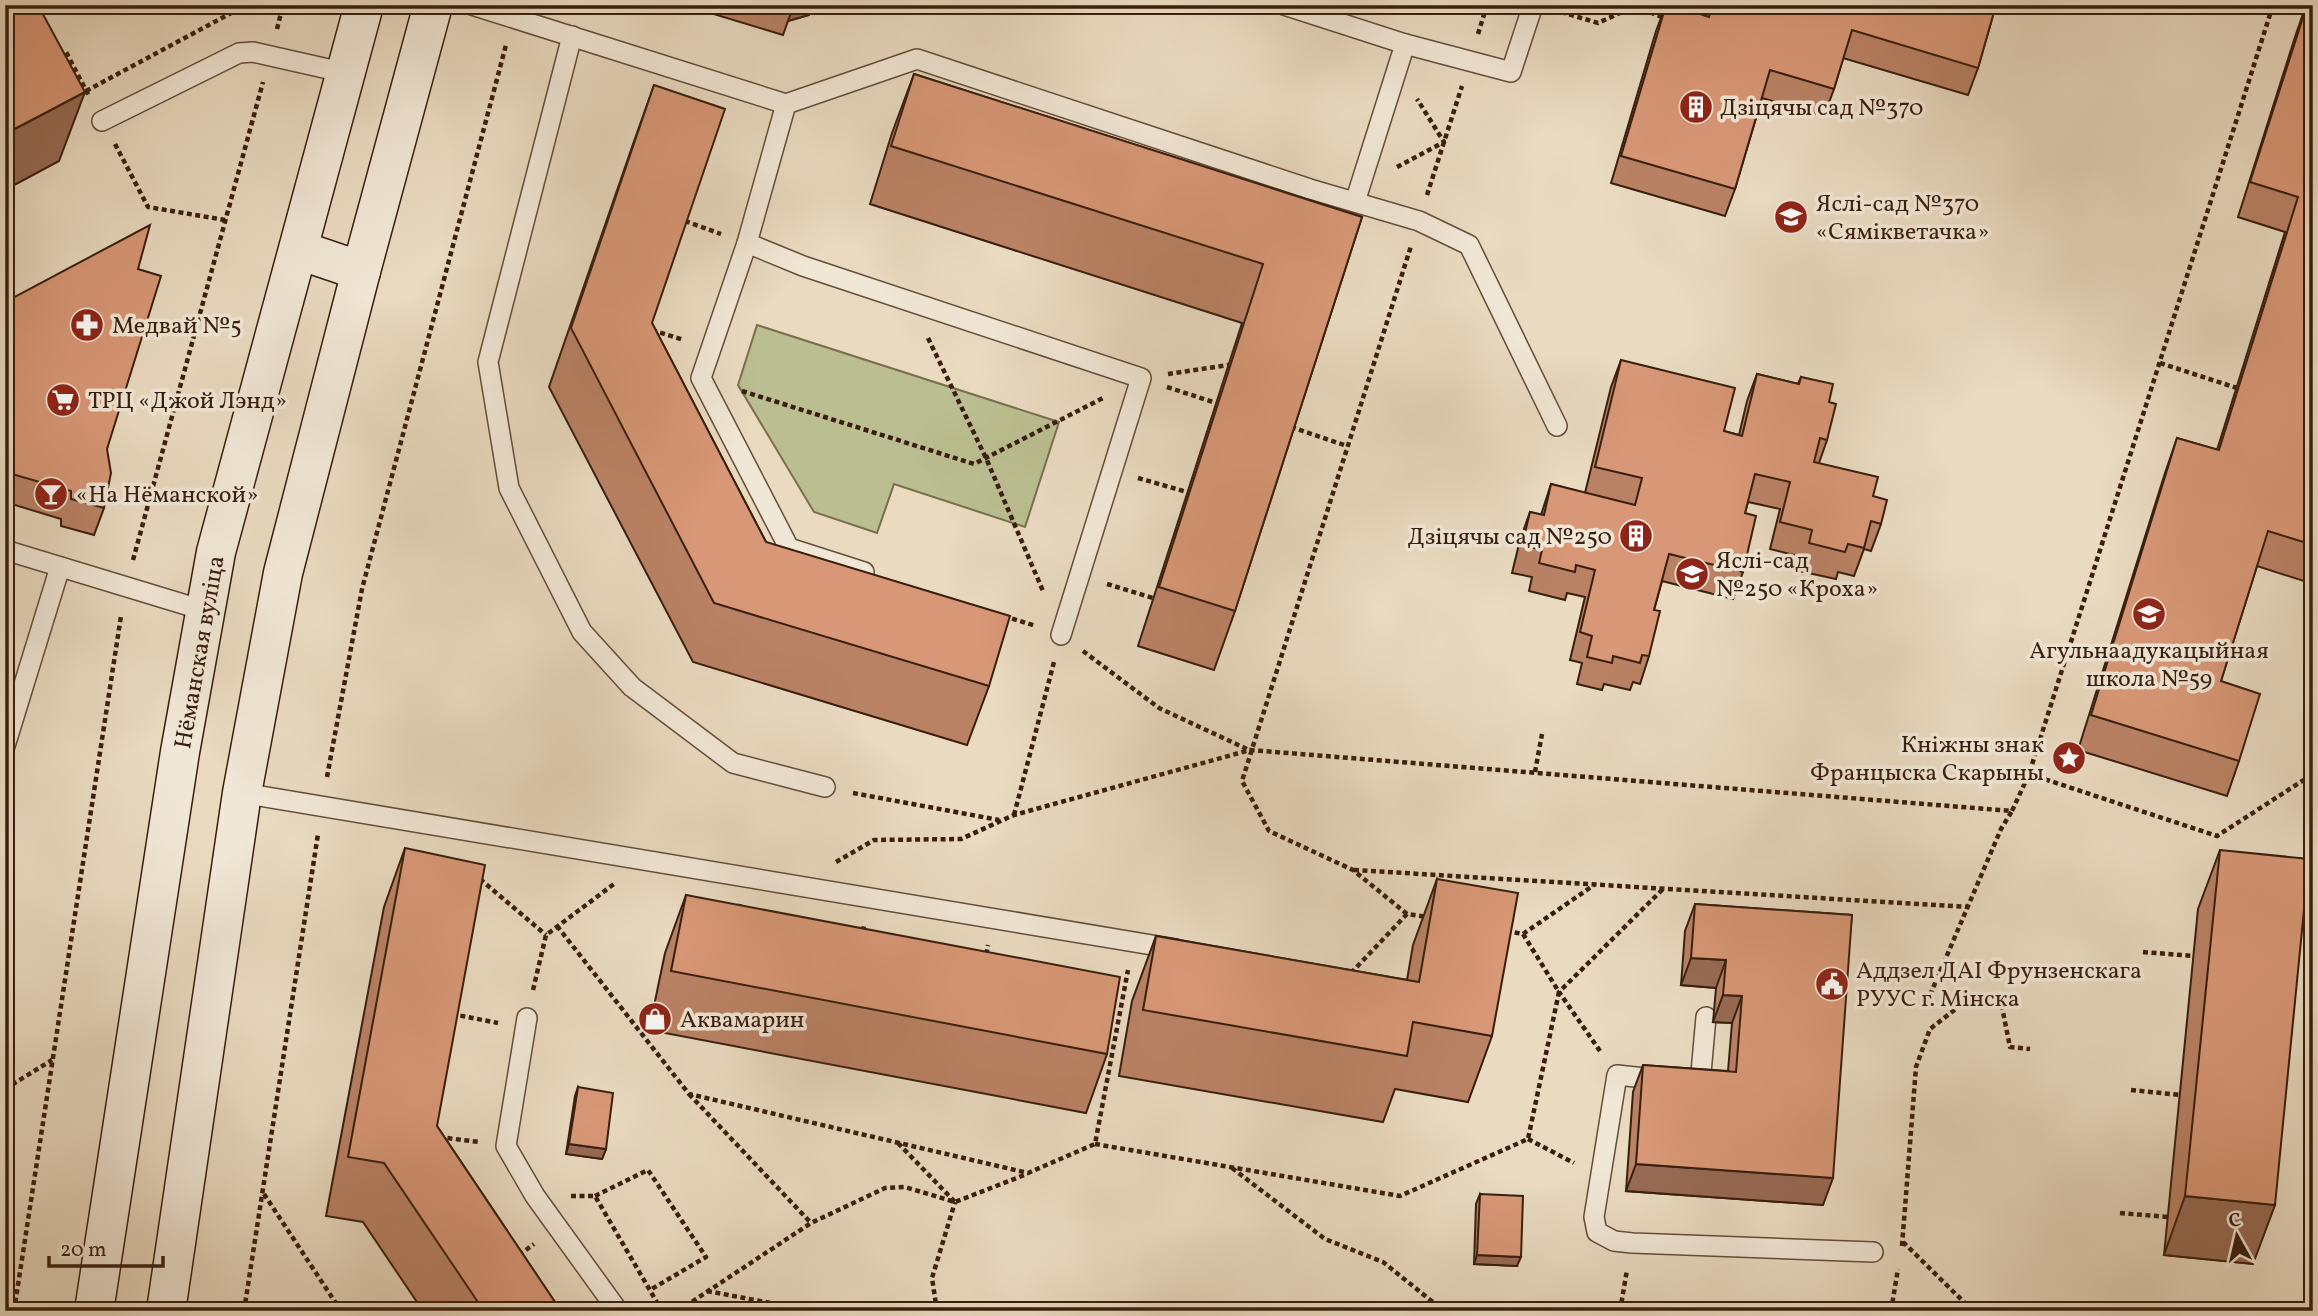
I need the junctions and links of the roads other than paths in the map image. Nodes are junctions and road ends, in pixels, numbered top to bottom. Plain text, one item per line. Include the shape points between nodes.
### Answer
1 (364, 5) edge
2 (433, 5) edge
3 (472, 5) edge
4 (1284, 5) edge
5 (1533, 5) edge
6 (572, 36) junction
7 (1405, 44) junction
8 (346, 73) junction
9 (786, 104) junction
10 (103, 121) dead end
11 (1357, 195) junction
12 (747, 243) junction
13 (299, 250) junction
14 (361, 271) junction
15 (1557, 426) dead end
16 (5, 550) edge
17 (60, 567) junction
18 (877, 576) edge
19 (206, 611) junction
20 (1061, 635) road end
21 (5, 746) edge
22 (825, 787) road end
23 (242, 793) junction
24 (1199, 953) edge
25 (1706, 1017) dead end
26 (526, 1023) road end
27 (1873, 1252) dead end
28 (94, 1311) edge
29 (166, 1311) edge
30 (618, 1311) edge

1 - 8 main road, Нёманская вуліца
2 - 14 main road
3 - 6 lane
4 - 7 lane
5 - 7 lane via 1511,72
6 - 9 lane
6 - 22 lane via 488,362 509,488 582,632 632,687 733,763
7 - 11 lane
8 - 10 lane via 253,52 239,53
8 - 13 main road, Нёманская вуліца
9 - 11 lane via 918,59
9 - 12 lane
11 - 15 lane via 1469,245
12 - 18 lane via 701,378 789,548
12 - 20 lane via 803,266 1141,378
13 - 14 main road
13 - 19 main road, Нёманская вуліца via 216,552
14 - 23 main road via 283,573
16 - 17 lane
17 - 19 lane
17 - 21 lane
19 - 28 main road, Нёманская вуліца
23 - 24 lane
23 - 29 main road
25 - 27 lane via 1700,1084 1616,1075 1594,1217 1597,1232 1632,1243
26 - 30 lane via 506,1146 535,1196

